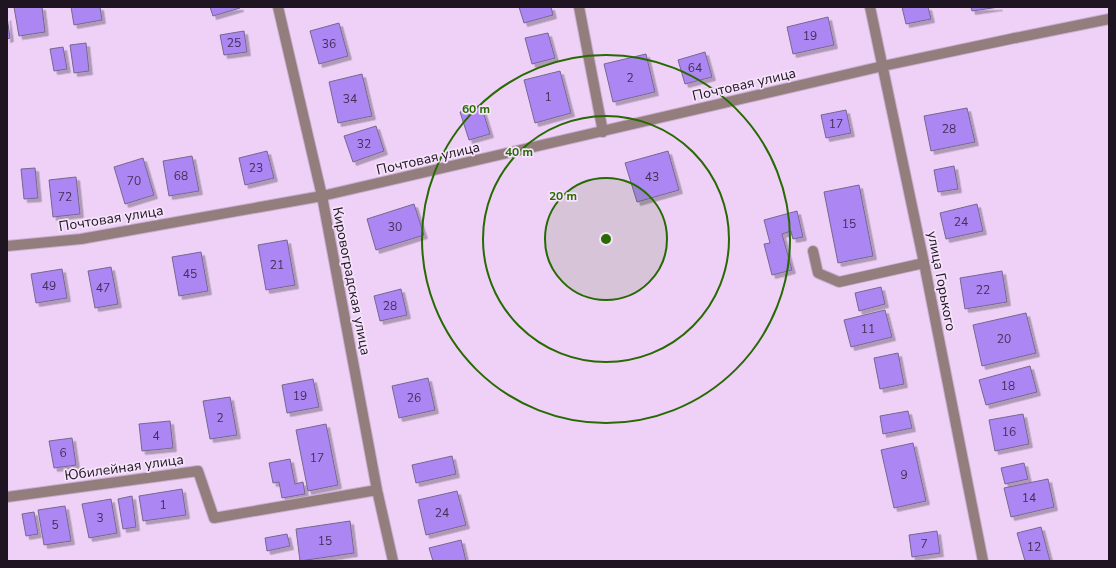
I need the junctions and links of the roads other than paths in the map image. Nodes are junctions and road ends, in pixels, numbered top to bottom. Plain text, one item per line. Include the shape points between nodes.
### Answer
1 (278, 7) edge
2 (579, 7) edge
3 (870, 7) edge
4 (1109, 19) edge
5 (883, 66) junction
6 (603, 132) junction
7 (322, 196) junction
8 (7, 246) edge
9 (812, 251) dead end
10 (924, 263) junction
11 (377, 490) junction
12 (7, 496) edge
13 (393, 561) edge
14 (983, 561) edge

1 - 7 street, Кировоградская улица
2 - 6 street
3 - 5 street, улица Горького
4 - 5 street, Почтовая улица
5 - 6 street, Почтовая улица
5 - 10 street, улица Горького
6 - 7 street, Почтовая улица
7 - 8 street, Почтовая улица via 81,239
7 - 11 street, Кировоградская улица
9 - 10 street via 818,273 839,282
10 - 14 street, улица Горького
11 - 12 street, Юбилейная улица via 214,518 198,471
11 - 13 street, Кировоградская улица

